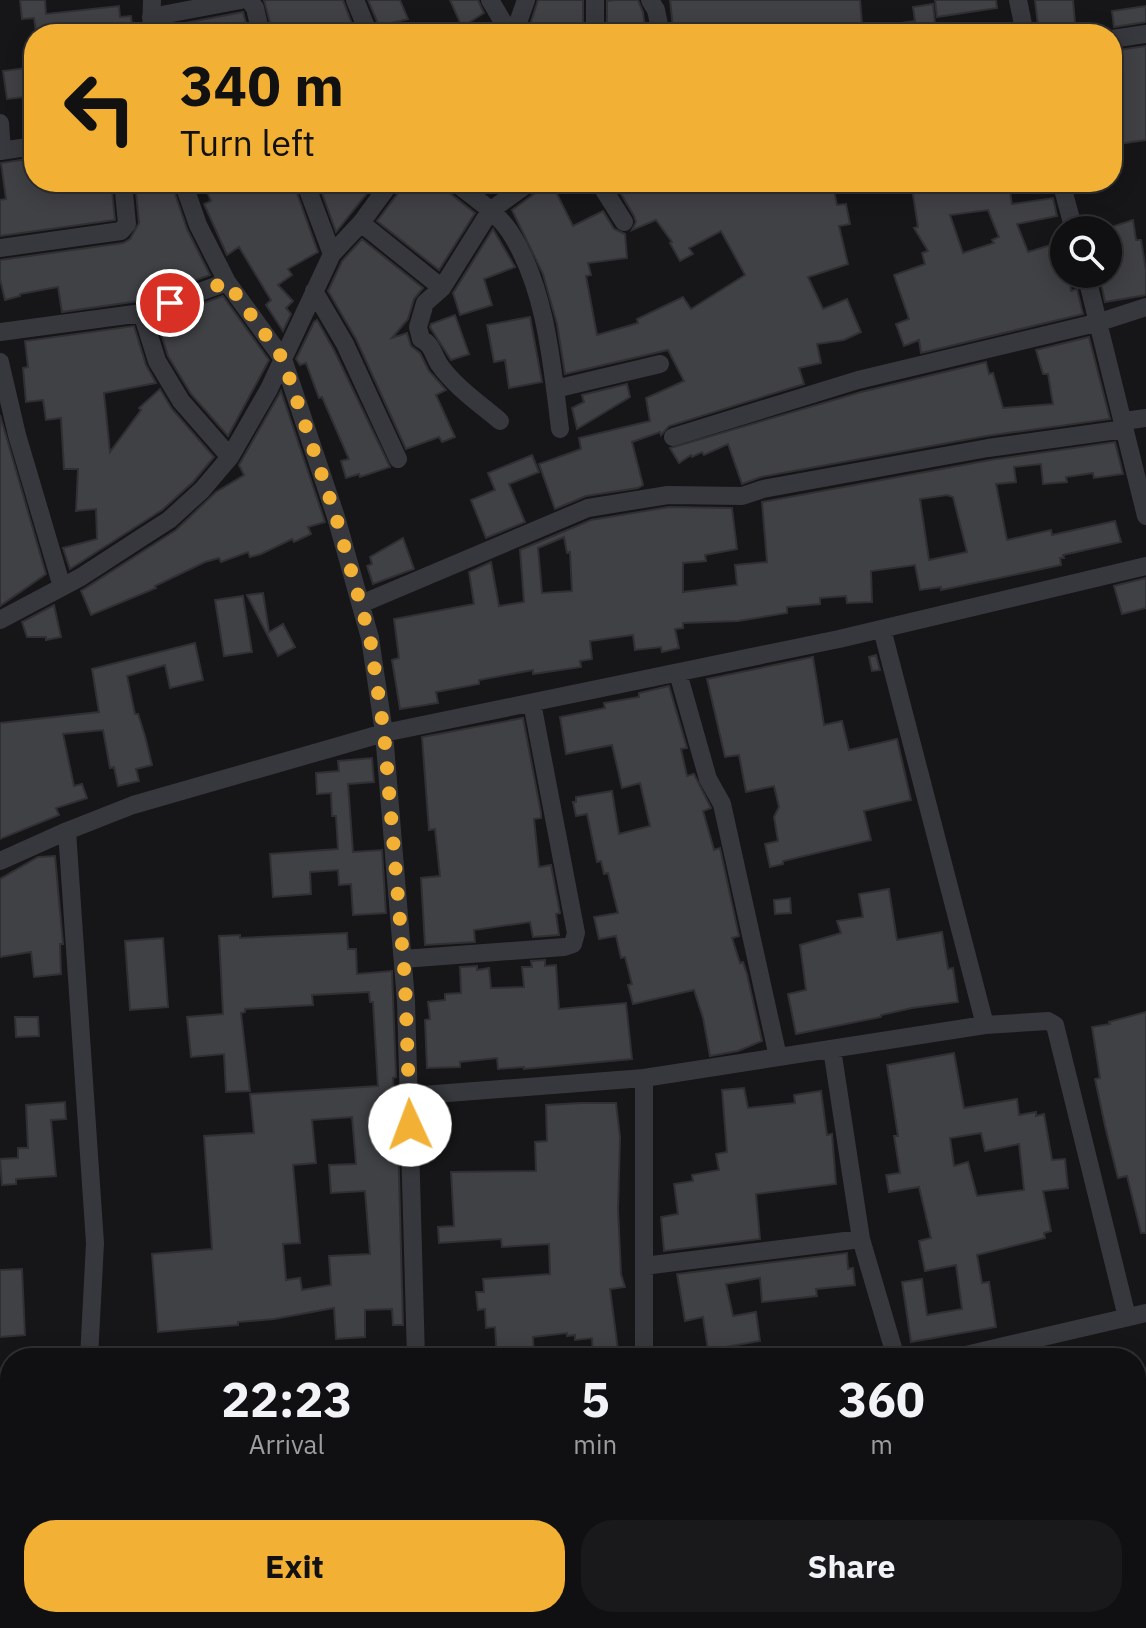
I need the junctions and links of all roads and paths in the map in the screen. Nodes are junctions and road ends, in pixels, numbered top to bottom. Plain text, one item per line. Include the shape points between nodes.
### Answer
1 (241, 0) edge
2 (249, 0) edge
3 (355, 0) edge
4 (490, 0) edge
5 (526, 0) edge
6 (595, 0) edge
7 (650, 0) edge
8 (1018, 0) edge
9 (151, 17) edge
10 (259, 24) edge
11 (365, 24) edge
12 (506, 24) edge
13 (516, 24) edge
14 (595, 24) edge
15 (659, 24) edge
16 (1023, 24) edge
17 (1146, 34) edge
18 (1122, 38) edge
19 (0, 123) edge
20 (24, 148) edge
21 (1, 151) edge
22 (124, 192) edge
23 (186, 192) edge
24 (309, 192) edge
25 (384, 192) edge
26 (467, 192) edge
27 (516, 192) edge
28 (605, 192) edge
29 (1064, 192) edge
30 (490, 211) junction
31 (1070, 216) edge
32 (624, 222) dead end
33 (361, 223) junction
34 (0, 248) edge
35 (332, 254) junction
36 (227, 282) junction
37 (442, 288) junction
38 (1090, 288) edge
39 (314, 291) junction
40 (1146, 307) edge
41 (142, 313) junction
42 (1100, 322) junction
43 (0, 332) edge
44 (283, 359) junction
45 (0, 362) edge
46 (660, 364) dead end
47 (555, 389) junction
48 (1146, 418) edge
49 (500, 421) dead end
50 (1124, 425) junction
51 (560, 429) dead end
52 (9, 437) edge
53 (673, 437) dead end
54 (230, 457) junction
55 (398, 459) dead end
56 (1146, 516) edge
57 (1146, 566) edge
58 (62, 587) junction
59 (358, 596) junction
60 (0, 620) edge
61 (882, 629) junction
62 (678, 673) junction
63 (532, 703) junction
64 (384, 733) junction
65 (67, 831) junction
66 (0, 861) edge
67 (403, 959) junction
68 (985, 1025) junction
69 (832, 1049) junction
70 (778, 1057) junction
71 (644, 1078) junction
72 (409, 1096) junction
73 (861, 1239) junction
74 (644, 1266) junction
75 (1137, 1315) edge
76 (90, 1348) edge
77 (416, 1348) edge
78 (644, 1348) edge
79 (893, 1348) edge
80 (1014, 1348) edge

1 - 9 street
2 - 10 street
3 - 11 street
4 - 12 street
5 - 13 street
6 - 14 street
7 - 15 street
8 - 16 street
17 - 18 street
19 - 21 street
20 - 21 street
22 - 34 street via 127,224 121,231
23 - 36 street
24 - 35 street
25 - 33 street
26 - 30 street
27 - 30 street
28 - 32 street
29 - 31 street
30 - 37 street
30 - 47 street via 508,230 528,266
33 - 35 street
33 - 37 street
35 - 39 street
36 - 41 street
36 - 44 street
37 - 49 street via 425,303 418,327 421,339 429,342 458,386
38 - 42 street
39 - 44 street
39 - 55 street via 345,344
40 - 42 street
41 - 43 street
41 - 54 street via 157,361 181,401
42 - 50 street
42 - 53 street via 858,380
44 - 54 street
44 - 59 street
45 - 52 street
46 - 47 street
47 - 51 street
48 - 50 street
50 - 56 street
50 - 59 street via 742,496 668,495 588,508
52 - 58 street
54 - 58 street via 169,520
57 - 61 street
58 - 60 street
59 - 64 street
61 - 62 street
61 - 68 street
62 - 63 street
62 - 70 street via 708,779 722,804
63 - 64 street
63 - 67 street via 576,933 573,944
64 - 65 street via 133,805
64 - 67 street
65 - 66 street
65 - 76 street via 95,1243
67 - 72 street
68 - 69 street
68 - 75 street via 1040,1020 1055,1025
69 - 70 street
69 - 73 street
70 - 71 street
71 - 72 street
71 - 74 street
72 - 77 street
73 - 74 street
73 - 79 street
74 - 78 street
75 - 80 street

